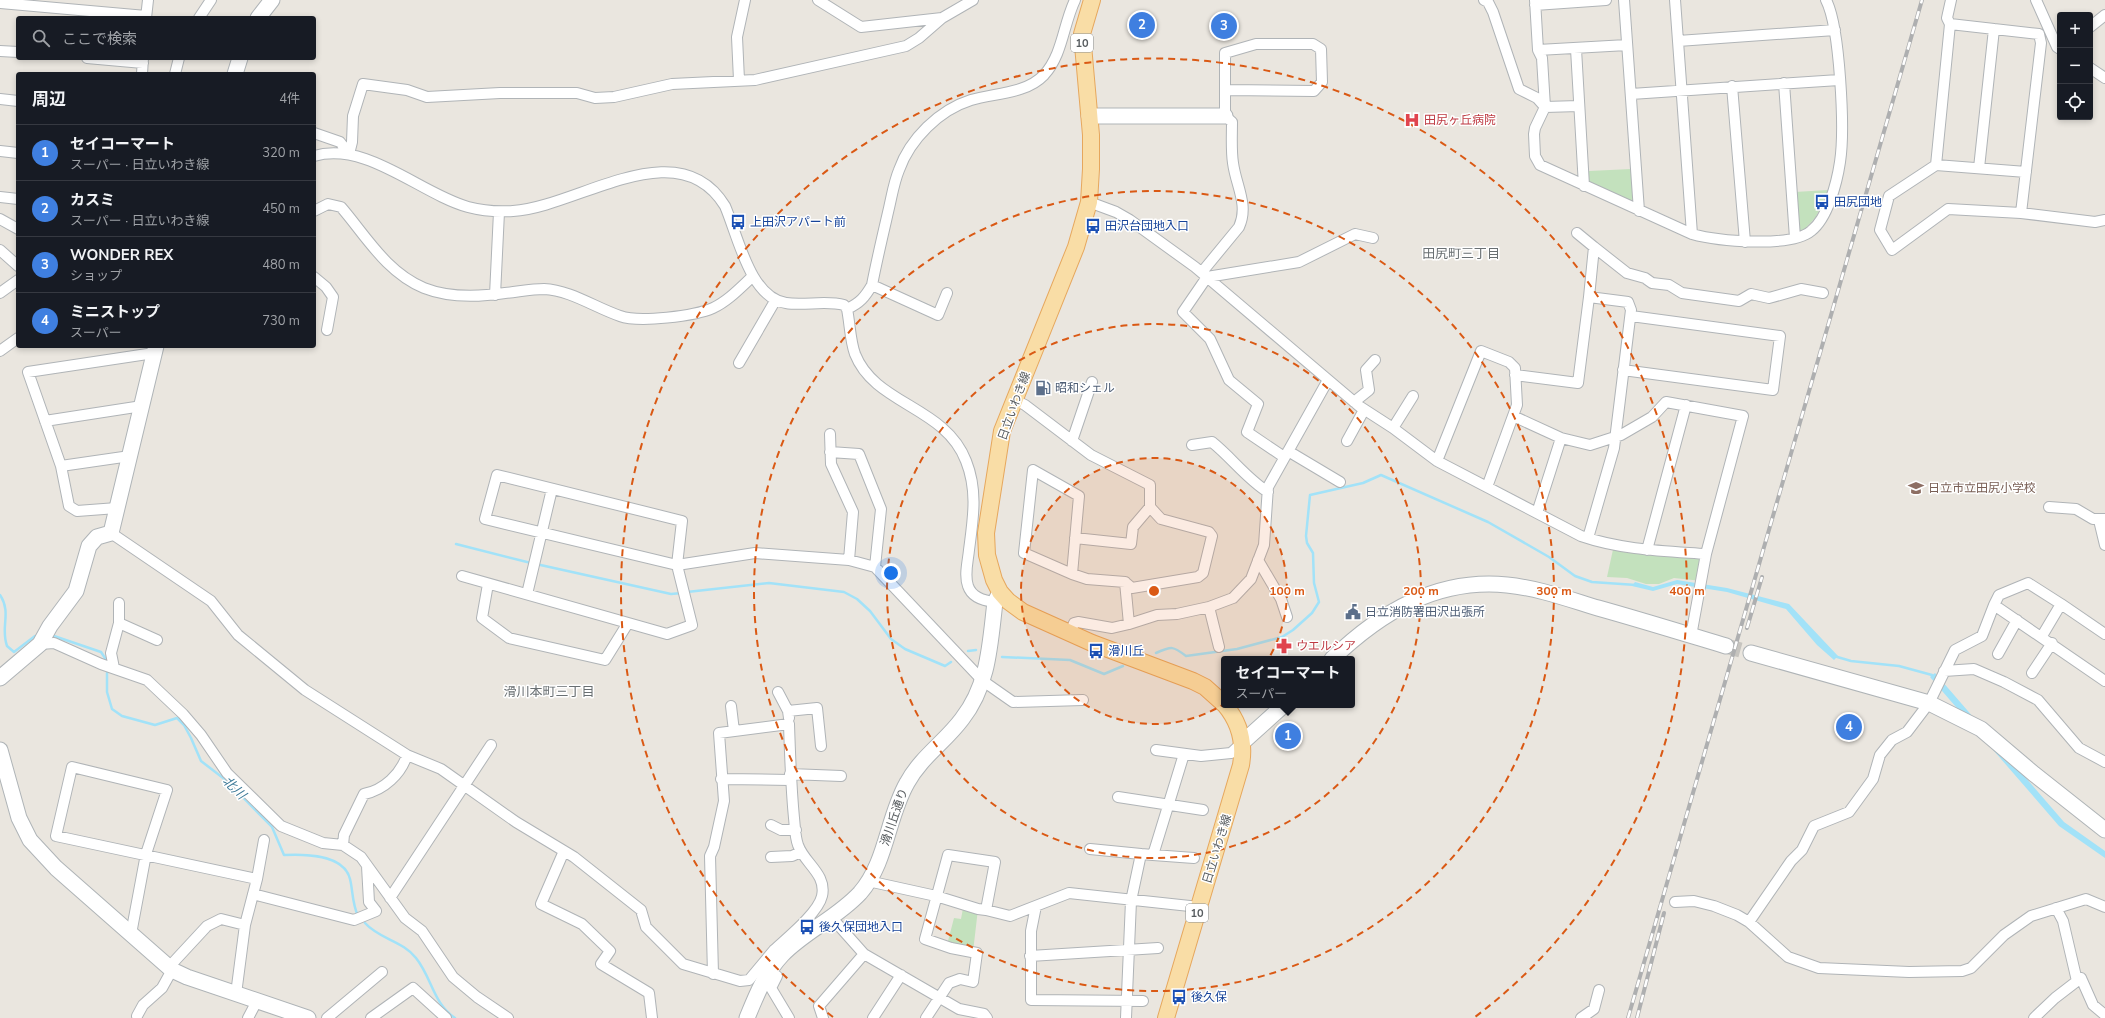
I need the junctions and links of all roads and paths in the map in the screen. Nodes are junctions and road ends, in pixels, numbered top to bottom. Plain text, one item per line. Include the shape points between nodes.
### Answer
1 (148, 0) edge
2 (211, 0) edge
3 (272, 0) edge
4 (745, 0) edge
5 (818, 0) edge
6 (973, 0) edge
7 (1074, 0) edge
8 (1092, 0) edge
9 (1484, 0) edge
10 (1606, 0) edge
11 (1624, 0) edge
12 (1676, 0) edge
13 (1826, 0) edge
14 (1951, 0) edge
15 (2036, 0) edge
16 (1535, 2) edge
17 (0, 3) edge
18 (2105, 15) edge
19 (136, 16) edge
20 (146, 16) edge
21 (200, 16) edge
22 (260, 16) edge
23 (942, 18) junction
24 (1950, 24) junction
25 (2093, 25) edge
26 (1994, 29) junction
27 (1835, 30) junction
28 (1678, 41) junction
29 (1627, 45) junction
30 (2058, 48) edge
31 (1576, 49) junction
32 (1538, 50) junction
33 (0, 51) edge
34 (16, 52) edge
35 (143, 60) edge
36 (178, 60) edge
37 (239, 60) edge
38 (2093, 70) edge
39 (142, 72) edge
40 (176, 72) edge
41 (236, 72) edge
42 (2105, 78) edge
43 (739, 80) junction
44 (1839, 80) junction
45 (1784, 83) junction
46 (1732, 86) junction
47 (1226, 90) junction
48 (1682, 90) junction
49 (1631, 94) junction
50 (0, 99) edge
51 (16, 101) edge
52 (1579, 106) junction
53 (1545, 107) junction
54 (1089, 116) junction
55 (1225, 116) junction
56 (316, 134) edge
57 (0, 151) edge
58 (16, 153) edge
59 (349, 154) junction
60 (316, 156) edge
61 (1936, 165) junction
62 (1979, 168) junction
63 (2026, 172) junction
64 (1584, 186) junction
65 (0, 197) edge
66 (16, 199) edge
67 (1089, 202) junction
68 (316, 210) edge
69 (1639, 211) junction
70 (499, 212) junction
71 (2021, 213) junction
72 (0, 219) edge
73 (2105, 220) edge
74 (16, 228) edge
75 (1577, 233) dead end
76 (1692, 234) junction
77 (1372, 238) dead end
78 (1795, 238) junction
79 (1744, 242) junction
80 (1594, 247) junction
81 (0, 250) edge
82 (16, 264) edge
83 (1204, 275) junction
84 (752, 276) junction
85 (316, 279) edge
86 (16, 281) edge
87 (872, 285) junction
88 (0, 293) edge
89 (947, 293) dead end
90 (1824, 293) dead end
91 (495, 295) junction
92 (1589, 297) junction
93 (775, 301) junction
94 (847, 309) junction
95 (1631, 316) junction
96 (327, 330) dead end
97 (16, 339) edge
98 (0, 350) edge
99 (155, 350) edge
100 (1375, 360) dead end
101 (739, 363) dead end
102 (1624, 370) junction
103 (1515, 375) junction
104 (1328, 380) junction
105 (1092, 382) dead end
106 (1413, 396) dead end
107 (1014, 400) junction
108 (1354, 402) junction
109 (142, 406) junction
110 (1686, 406) junction
111 (1364, 410) junction
112 (1513, 416) junction
113 (45, 421) junction
114 (1393, 428) junction
115 (830, 434) dead end
116 (1614, 437) junction
117 (1561, 438) junction
118 (1072, 441) junction
119 (1347, 441) dead end
120 (1192, 445) dead end
121 (830, 452) junction
122 (1286, 454) junction
123 (130, 456) junction
124 (1437, 461) junction
125 (61, 466) junction
126 (1340, 482) dead end
127 (1487, 487) junction
128 (552, 489) junction
129 (1268, 492) junction
130 (1150, 507) junction
131 (2049, 507) dead end
132 (117, 508) junction
133 (1537, 513) junction
134 (2102, 519) edge
135 (541, 532) junction
136 (111, 533) junction
137 (1076, 538) junction
138 (1588, 538) junction
139 (2105, 545) edge
140 (1647, 550) junction
141 (1706, 554) junction
142 (849, 560) junction
143 (1258, 560) junction
144 (677, 565) junction
145 (876, 567) junction
146 (1072, 574) junction
147 (462, 576) dead end
148 (1125, 582) junction
149 (488, 584) junction
150 (527, 594) junction
151 (998, 597) junction
152 (119, 603) dead end
153 (2060, 604) junction
154 (1994, 605) junction
155 (1209, 607) junction
156 (1287, 617) dead end
157 (2017, 620) junction
158 (119, 623) junction
159 (628, 623) junction
160 (1129, 624) junction
161 (1070, 634) junction
162 (2105, 634) edge
163 (1691, 636) junction
164 (2042, 636) junction
165 (157, 640) dead end
166 (2052, 643) junction
167 (40, 644) junction
168 (1726, 646) tunnel mouth
169 (1219, 647) dead end
170 (1751, 653) tunnel mouth
171 (1998, 654) dead end
172 (1336, 656) edge
173 (114, 668) junction
174 (1944, 671) junction
175 (2032, 672) dead end
176 (0, 678) edge
177 (2105, 680) edge
178 (983, 681) junction
179 (778, 692) dead end
180 (1083, 700) dead end
181 (1221, 701) edge
182 (1929, 703) junction
183 (731, 706) dead end
184 (1228, 708) edge
185 (1281, 708) edge
186 (788, 711) junction
187 (789, 724) junction
188 (734, 731) junction
189 (1243, 742) junction
190 (491, 745) dead end
191 (821, 746) dead end
192 (0, 750) edge
193 (1156, 750) dead end
194 (1184, 754) junction
195 (407, 755) junction
196 (2105, 762) edge
197 (841, 776) dead end
198 (790, 777) junction
199 (721, 779) junction
200 (464, 785) junction
201 (1118, 797) dead end
202 (1169, 803) junction
203 (1203, 810) dead end
204 (771, 825) dead end
205 (796, 830) junction
206 (2105, 830) edge
207 (264, 840) dead end
208 (343, 845) junction
209 (1090, 849) dead end
210 (564, 851) junction
211 (801, 852) junction
212 (146, 854) junction
213 (1141, 854) junction
214 (1152, 855) junction
215 (771, 857) dead end
216 (1194, 858) dead end
217 (367, 866) junction
218 (257, 879) junction
219 (868, 881) junction
220 (253, 894) junction
221 (936, 896) junction
222 (390, 898) junction
223 (1131, 901) junction
224 (1675, 902) dead end
225 (1036, 906) junction
226 (2105, 907) edge
227 (1199, 908) junction
228 (2056, 908) junction
229 (986, 910) junction
230 (832, 918) junction
231 (1749, 922) junction
232 (245, 925) junction
233 (131, 934) junction
234 (1158, 948) dead end
235 (1129, 949) junction
236 (778, 952) junction
237 (864, 954) junction
238 (1030, 956) junction
239 (171, 969) junction
240 (382, 972) dead end
241 (769, 972) junction
242 (713, 974) junction
243 (901, 975) junction
244 (2077, 981) junction
245 (1600, 990) dead end
246 (236, 994) junction
247 (939, 997) junction
248 (257, 1001) junction
249 (1127, 1001) junction
250 (1143, 1001) dead end
251 (2105, 1015) edge
252 (137, 1016) dead end
253 (985, 1017) edge
254 (248, 1018) edge
255 (308, 1018) edge
256 (327, 1018) edge
257 (371, 1018) edge
258 (446, 1018) edge
259 (508, 1018) edge
260 (652, 1018) edge
261 (747, 1018) edge
262 (789, 1018) edge
263 (823, 1018) edge
264 (873, 1018) edge
265 (926, 1018) edge
266 (1126, 1018) edge
267 (1166, 1018) edge
268 (1581, 1018) edge
269 (2034, 1018) edge

1 - 20 street
2 - 21 street
3 - 22 street
4 - 43 street via 737,37
5 - 23 street via 861,27
6 - 23 street
7 - 87 street via 1058,53 1043,77 1018,90 968,101 948,110 927,126 907,152 898,170
8 - 54 main road, 日立いわき線 / 10 via 1082,34
9 - 53 street via 1494,12 1518,87 1537,98
10 - 16 street
11 - 29 street
12 - 28 street
13 - 27 street
14 - 24 street via 1947,18
15 - 30 street
16 - 32 street
17 - 19 street
18 - 25 street
23 - 43 street via 906,46 755,80
24 - 26 street
24 - 61 street
26 - 62 street
26 - 63 street via 2039,34 2041,43
27 - 28 street
27 - 44 street
28 - 48 street
29 - 31 street
29 - 49 street
31 - 32 street
31 - 52 street
32 - 53 street via 1542,58
33 - 34 street
35 - 39 street
36 - 40 street
37 - 41 street
38 - 42 street
43 - 59 street via 672,84 614,97 596,98 577,93 500,92 427,97 407,90 363,84 353,116
44 - 45 street
44 - 78 street via 1841,147 1833,191 1817,226 1811,232
45 - 46 street
45 - 78 street
46 - 48 street
46 - 79 street
47 - 47 street via 1314,91 1322,82 1321,49 1313,44 1256,44 1224,53
47 - 55 street
48 - 49 street
48 - 76 street
49 - 69 street
50 - 51 street
52 - 53 street
52 - 64 street
53 - 64 street via 1535,128 1535,156 1540,165
54 - 55 street
54 - 67 main road, 日立いわき線 / 10
55 - 83 street via 1232,122 1233,164 1243,203 1243,219
56 - 59 street via 340,142
57 - 58 street
59 - 60 street
59 - 70 street via 467,207
61 - 62 street
61 - 71 street via 1889,196 1880,230 1892,250 1948,209
62 - 63 street
63 - 71 street
64 - 69 street
65 - 66 street
67 - 83 street via 1130,220
67 - 107 main road, 日立いわき線 / 10 via 1076,247
68 - 91 street via 328,204 341,207 391,267 424,288 461,296
69 - 76 street
70 - 84 street via 518,211 646,174 679,172 696,178 719,197 731,219
70 - 91 street
71 - 73 street via 2095,222
72 - 74 street
75 - 80 street
76 - 79 street
77 - 83 street via 1355,234 1299,262
78 - 79 street
80 - 90 street via 1627,273 1645,278 1652,283 1670,285 1682,293 1739,301 1751,294 1769,298 1801,289
80 - 92 street
81 - 82 street
83 - 104 street
83 - 122 street via 1183,312 1210,339 1229,380 1258,404 1247,432
84 - 91 street via 729,298 713,308 698,313 640,320 621,316 555,290
84 - 93 street via 759,287
85 - 96 street via 326,287 332,297
86 - 88 street
87 - 89 street via 938,315
87 - 94 street via 865,298
92 - 95 street via 1628,302 1632,310
92 - 103 street via 1578,383
93 - 94 street via 838,304 844,305
93 - 101 street
94 - 151 street via 853,347 863,369 877,384 931,417 948,432 966,460 975,496 967,568 968,587 977,597
95 - 102 street
95 - 102 street via 1780,336 1774,390
97 - 98 street
99 - 109 street
99 - 113 street via 28,372
100 - 108 street via 1366,370 1369,390
102 - 116 street
103 - 112 street via 1517,405
103 - 124 street via 1514,365 1481,351
104 - 108 street
104 - 122 street
105 - 118 street
106 - 114 street
107 - 118 street
107 - 151 main road, 日立いわき線 / 10 via 1000,439 986,533 989,564
108 - 111 street
109 - 113 street
109 - 123 street
110 - 116 street via 1666,402 1652,417
110 - 140 street
110 - 141 street via 1743,416
111 - 114 street
111 - 119 street
112 - 117 street
112 - 127 street
113 - 125 street
114 - 124 street
115 - 121 street
116 - 117 street via 1590,445
116 - 138 street via 1614,448
117 - 133 street
118 - 130 street via 1091,455 1150,485
120 - 129 street via 1212,442 1256,485
121 - 142 street via 830,464 853,512
121 - 145 street via 859,454 881,509
122 - 126 street
122 - 129 street via 1268,487
123 - 125 street
123 - 132 street
124 - 127 street
125 - 132 street via 69,506 77,511
127 - 133 street
128 - 135 street
128 - 135 street via 497,475 485,519
128 - 144 street via 682,521
129 - 143 street via 1264,545
130 - 137 street via 1133,527 1131,544
130 - 148 street via 1162,519 1209,532 1212,536 1203,573 1198,577 1132,588
131 - 134 street via 2076,509 2093,519
132 - 136 street
133 - 138 street
134 - 139 street
135 - 144 street
135 - 150 street
136 - 167 street via 97,537 89,546 76,591
136 - 195 street via 211,602 238,635 305,690
137 - 146 street
137 - 146 street via 1079,496 1033,470 1024,553
138 - 140 street
140 - 141 street
141 - 163 street
142 - 144 street via 755,552
142 - 145 street
143 - 155 street via 1251,579 1233,598
143 - 156 street via 1270,579
144 - 159 street via 692,625 667,634
145 - 178 street
146 - 148 street via 1087,579
147 - 149 street
148 - 160 street
149 - 150 street
149 - 159 street via 482,618 509,638 605,660
150 - 159 street
151 - 161 main road, 日立いわき線 / 10
151 - 178 street, 滑川丘通り
152 - 158 street
153 - 154 street via 2028,583 1999,595
153 - 162 street
153 - 164 street
154 - 157 street
154 - 174 street via 1982,636 1955,650
155 - 160 street via 1177,614 1157,615
155 - 169 street
157 - 164 street
157 - 171 street
158 - 165 street
158 - 173 street via 111,653
160 - 161 street via 1112,628 1078,622 1074,623
161 - 181 main road, 日立いわき線 / 10 via 1193,681
163 - 168 street
163 - 172 street via 1546,592 1506,584 1482,584 1433,593 1406,603 1382,617
164 - 166 street
166 - 175 street
166 - 177 street
167 - 173 street via 54,643
167 - 176 street
170 - 182 street
173 - 208 street via 147,680 183,714 227,773 281,826 323,843
174 - 182 street
174 - 196 street via 1974,669 2038,700 2079,748
178 - 180 street via 1014,702
178 - 219 street, 滑川丘通り via 962,720 926,756 906,783 894,811 877,866
179 - 186 street
182 - 206 street via 1981,729
182 - 231 street via 1907,732 1892,740 1880,755 1873,779 1849,812 1814,826 1802,850 1791,861
183 - 188 street
184 - 189 main road, 日立いわき線 / 10 via 1237,723
185 - 189 street
186 - 187 street
186 - 191 street via 817,708
187 - 188 street
187 - 198 street
188 - 199 street via 719,733
189 - 194 street via 1232,753 1201,756
189 - 227 main road, 日立いわき線 / 10 via 1239,772
190 - 200 street
192 - 233 street via 19,818 30,840 56,868
193 - 194 street
194 - 202 street
195 - 200 street via 441,769
195 - 208 street via 404,763 385,786 364,794 344,834
197 - 198 street
198 - 199 street
198 - 205 street
199 - 242 street via 724,801 710,856
200 - 210 street via 516,822
200 - 222 street
201 - 202 street
202 - 203 street
202 - 214 street
204 - 205 street via 781,830
205 - 211 street via 797,845
207 - 218 street
208 - 217 street via 360,857
209 - 213 street
210 - 242 street via 641,910 646,927 684,964
210 - 260 street via 541,904 582,924 610,951 601,964 650,993
211 - 215 street via 792,856
211 - 236 street via 822,882 822,895 819,904
212 - 212 street via 167,790 72,767 56,836
212 - 218 street
212 - 233 street
213 - 214 street
213 - 223 street
214 - 216 street
217 - 220 street via 369,902 376,911 354,920
217 - 222 street
218 - 220 street
219 - 221 street
219 - 230 street, 滑川丘通り via 860,893
220 - 232 street
221 - 229 street
221 - 229 street via 948,855 996,862
221 - 247 street via 926,939 945,947 977,953 973,982 953,980
222 - 259 street via 405,918 422,931 453,977
223 - 225 street via 1069,893
223 - 227 street
223 - 235 street
224 - 231 street via 1694,901 1714,906
225 - 229 street via 1010,916
225 - 238 street via 1031,930
226 - 228 street via 2086,900
227 - 267 main road, 日立いわき線 / 10
228 - 231 street via 2031,916 2004,935 1971,968 1962,971 1819,968 1788,957
228 - 244 street via 2063,921
230 - 236 street, 滑川丘通り
230 - 237 street
232 - 239 street via 221,919 207,926
232 - 246 street
233 - 239 street
234 - 235 street
235 - 238 street
235 - 249 street
236 - 241 street, 滑川丘通り
236 - 242 street via 749,980 730,980
237 - 243 street
237 - 263 street via 819,1006
238 - 249 street via 1031,1000
239 - 246 street
239 - 252 street via 162,988 143,1005
240 - 256 street
241 - 261 street, 滑川丘通り
241 - 262 street via 778,976 771,988
243 - 247 street
243 - 264 street
244 - 251 street via 2081,978 2093,1005
244 - 269 street
245 - 268 street via 1594,1009
246 - 248 street
247 - 253 street via 959,1009
247 - 265 street
248 - 254 street
248 - 255 street
249 - 250 street
249 - 266 street
257 - 258 street via 413,988

